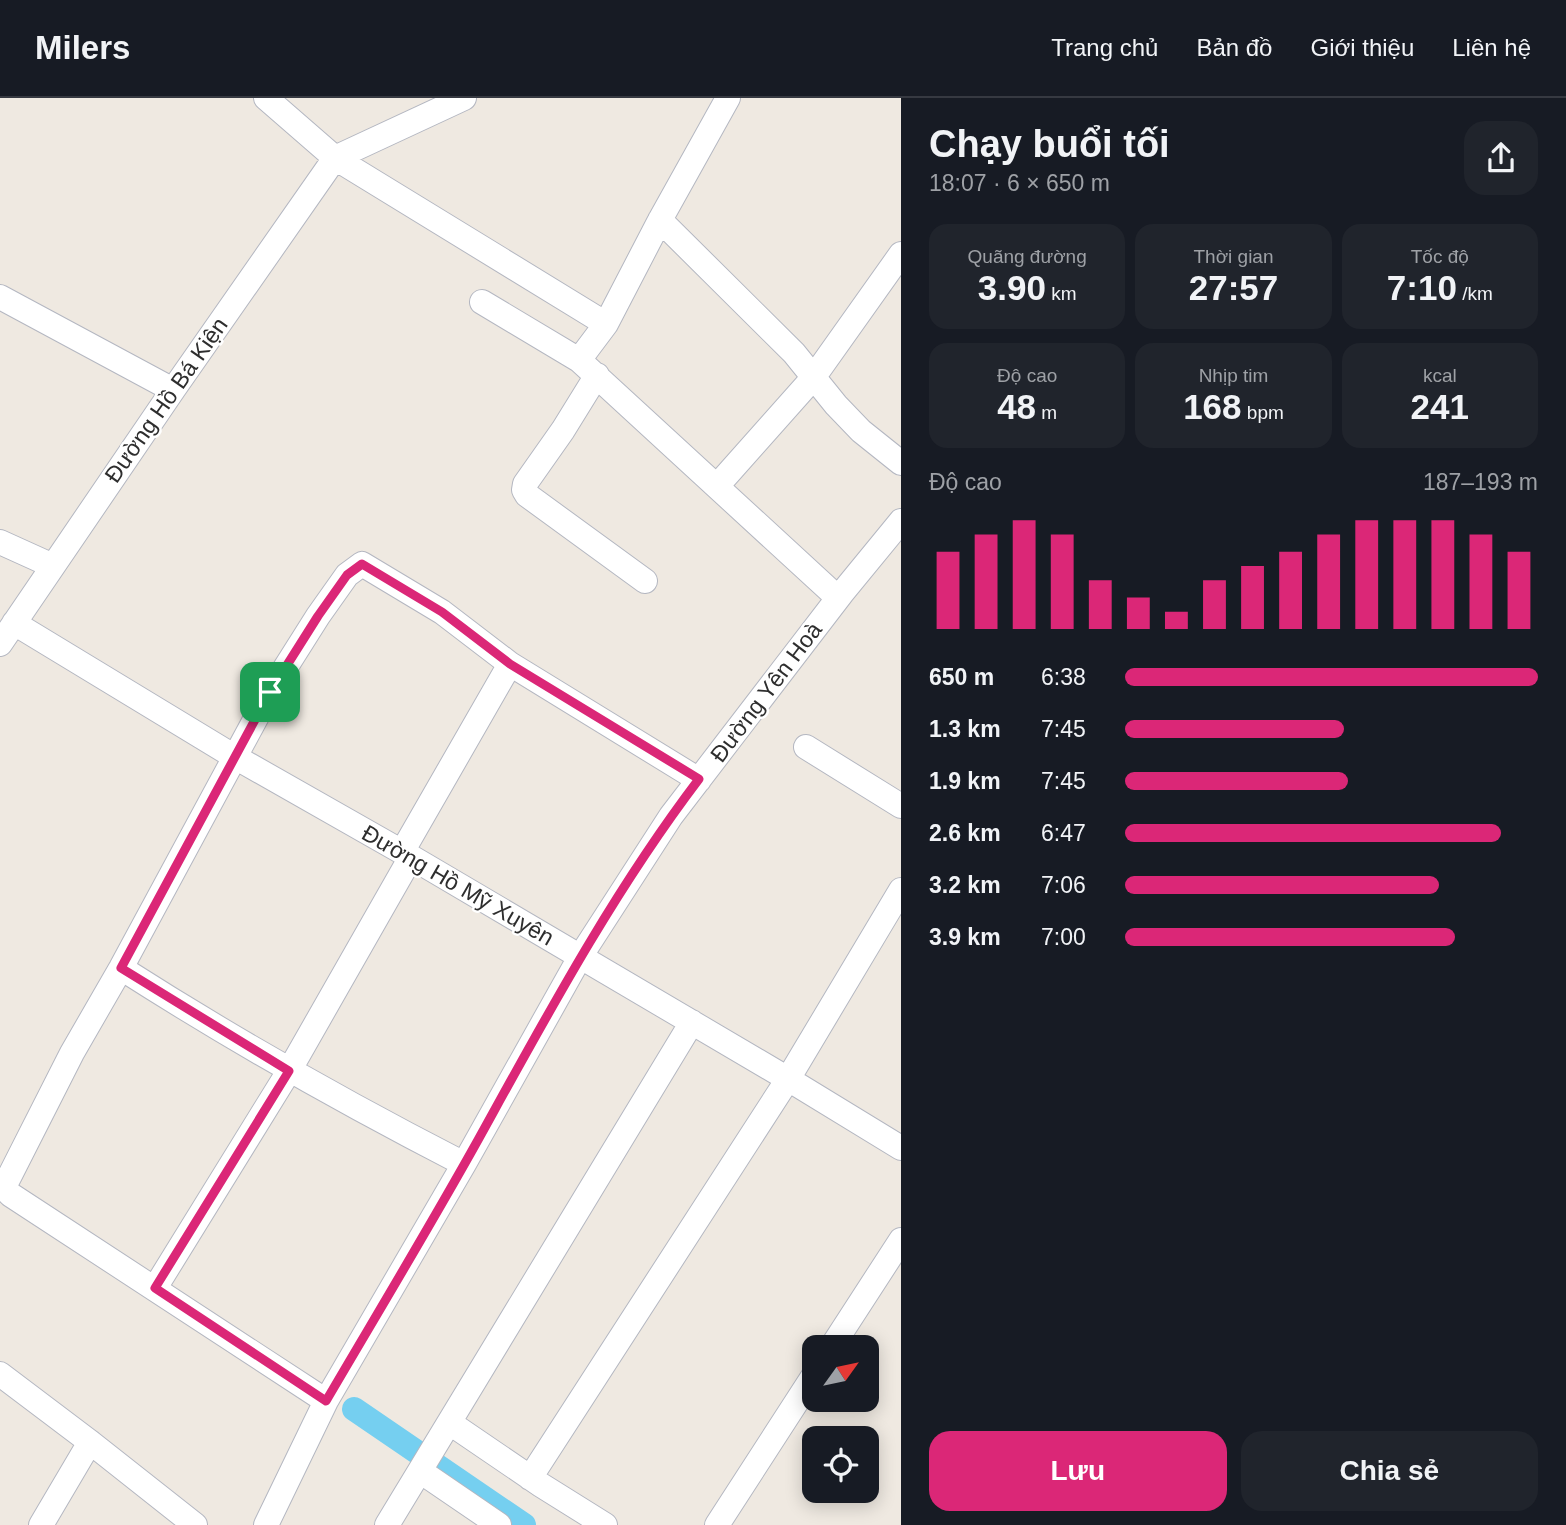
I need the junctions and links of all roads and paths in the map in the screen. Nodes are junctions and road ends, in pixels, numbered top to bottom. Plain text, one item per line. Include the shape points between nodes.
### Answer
1 (266, 98) edge
2 (464, 98) edge
3 (728, 98) edge
4 (335, 158) junction
5 (660, 220) junction
6 (901, 254) edge
7 (0, 297) edge
8 (482, 302) dead end
9 (606, 324) junction
10 (588, 368) junction
11 (813, 378) junction
12 (173, 390) junction
13 (901, 463) edge
14 (717, 486) junction
15 (898, 530) edge
16 (0, 542) edge
17 (53, 566) junction
18 (645, 581) dead end
19 (838, 598) junction
20 (14, 623) junction
21 (0, 644) edge
22 (510, 664) junction
23 (806, 747) dead end
24 (235, 757) junction
25 (699, 779) junction
26 (901, 806) edge
27 (406, 854) junction
28 (901, 890) edge
29 (580, 957) junction
30 (121, 968) junction
31 (692, 1022) junction
32 (289, 1071) junction
33 (788, 1079) junction
34 (901, 1148) edge
35 (464, 1164) junction
36 (901, 1240) edge
37 (155, 1288) junction
38 (839, 1335) edge
39 (0, 1374) edge
40 (802, 1394) edge
41 (326, 1401) junction
42 (450, 1423) junction
43 (90, 1442) junction
44 (426, 1461) junction
45 (530, 1478) junction
46 (41, 1525) edge
47 (195, 1525) edge
48 (266, 1525) edge
49 (387, 1525) edge
50 (499, 1525) edge
51 (605, 1525) edge
52 (717, 1525) edge

1 - 4 street
2 - 4 street
3 - 5 street
4 - 9 street
4 - 12 street, Đường Hồ Bá Kiện
5 - 9 street
5 - 11 street via 794,353
6 - 11 street
7 - 12 street
8 - 10 street
9 - 10 street
10 - 14 street
10 - 18 street via 563,430 524,490
11 - 13 street via 862,431
11 - 14 street
12 - 17 street, Đường Hồ Bá Kiện
14 - 19 street
15 - 19 street, Đường Yên Hoà
16 - 17 street
17 - 20 street, Đường Hồ Bá Kiện
19 - 25 street, Đường Yên Hoà
20 - 21 street, Đường Hồ Bá Kiện
20 - 24 street, Đường Hồ Mỹ Xuyên
22 - 24 street via 442,612 362,564 347,575 318,616
22 - 25 street
22 - 27 street
23 - 26 street
24 - 27 street, Đường Hồ Mỹ Xuyên
24 - 30 street
25 - 29 street, Đường Yên Hoà
27 - 29 street, Đường Hồ Mỹ Xuyên
27 - 32 street
28 - 33 street
29 - 31 street, Đường Hồ Mỹ Xuyên
29 - 35 street, Đường Yên Hoà
30 - 32 street
30 - 37 street via 72,1053 6,1190
31 - 33 street, Đường Hồ Mỹ Xuyên
31 - 42 street
32 - 35 street
32 - 37 street
33 - 34 street, Đường Hồ Mỹ Xuyên
33 - 45 street
35 - 41 street, Đường Yên Hoà
36 - 38 street
37 - 41 street
39 - 43 street
40 - 52 street
41 - 48 street, Đường Yên Hoà
42 - 44 street
42 - 45 street
43 - 46 street
43 - 47 street
44 - 49 street
44 - 50 street
45 - 51 street

